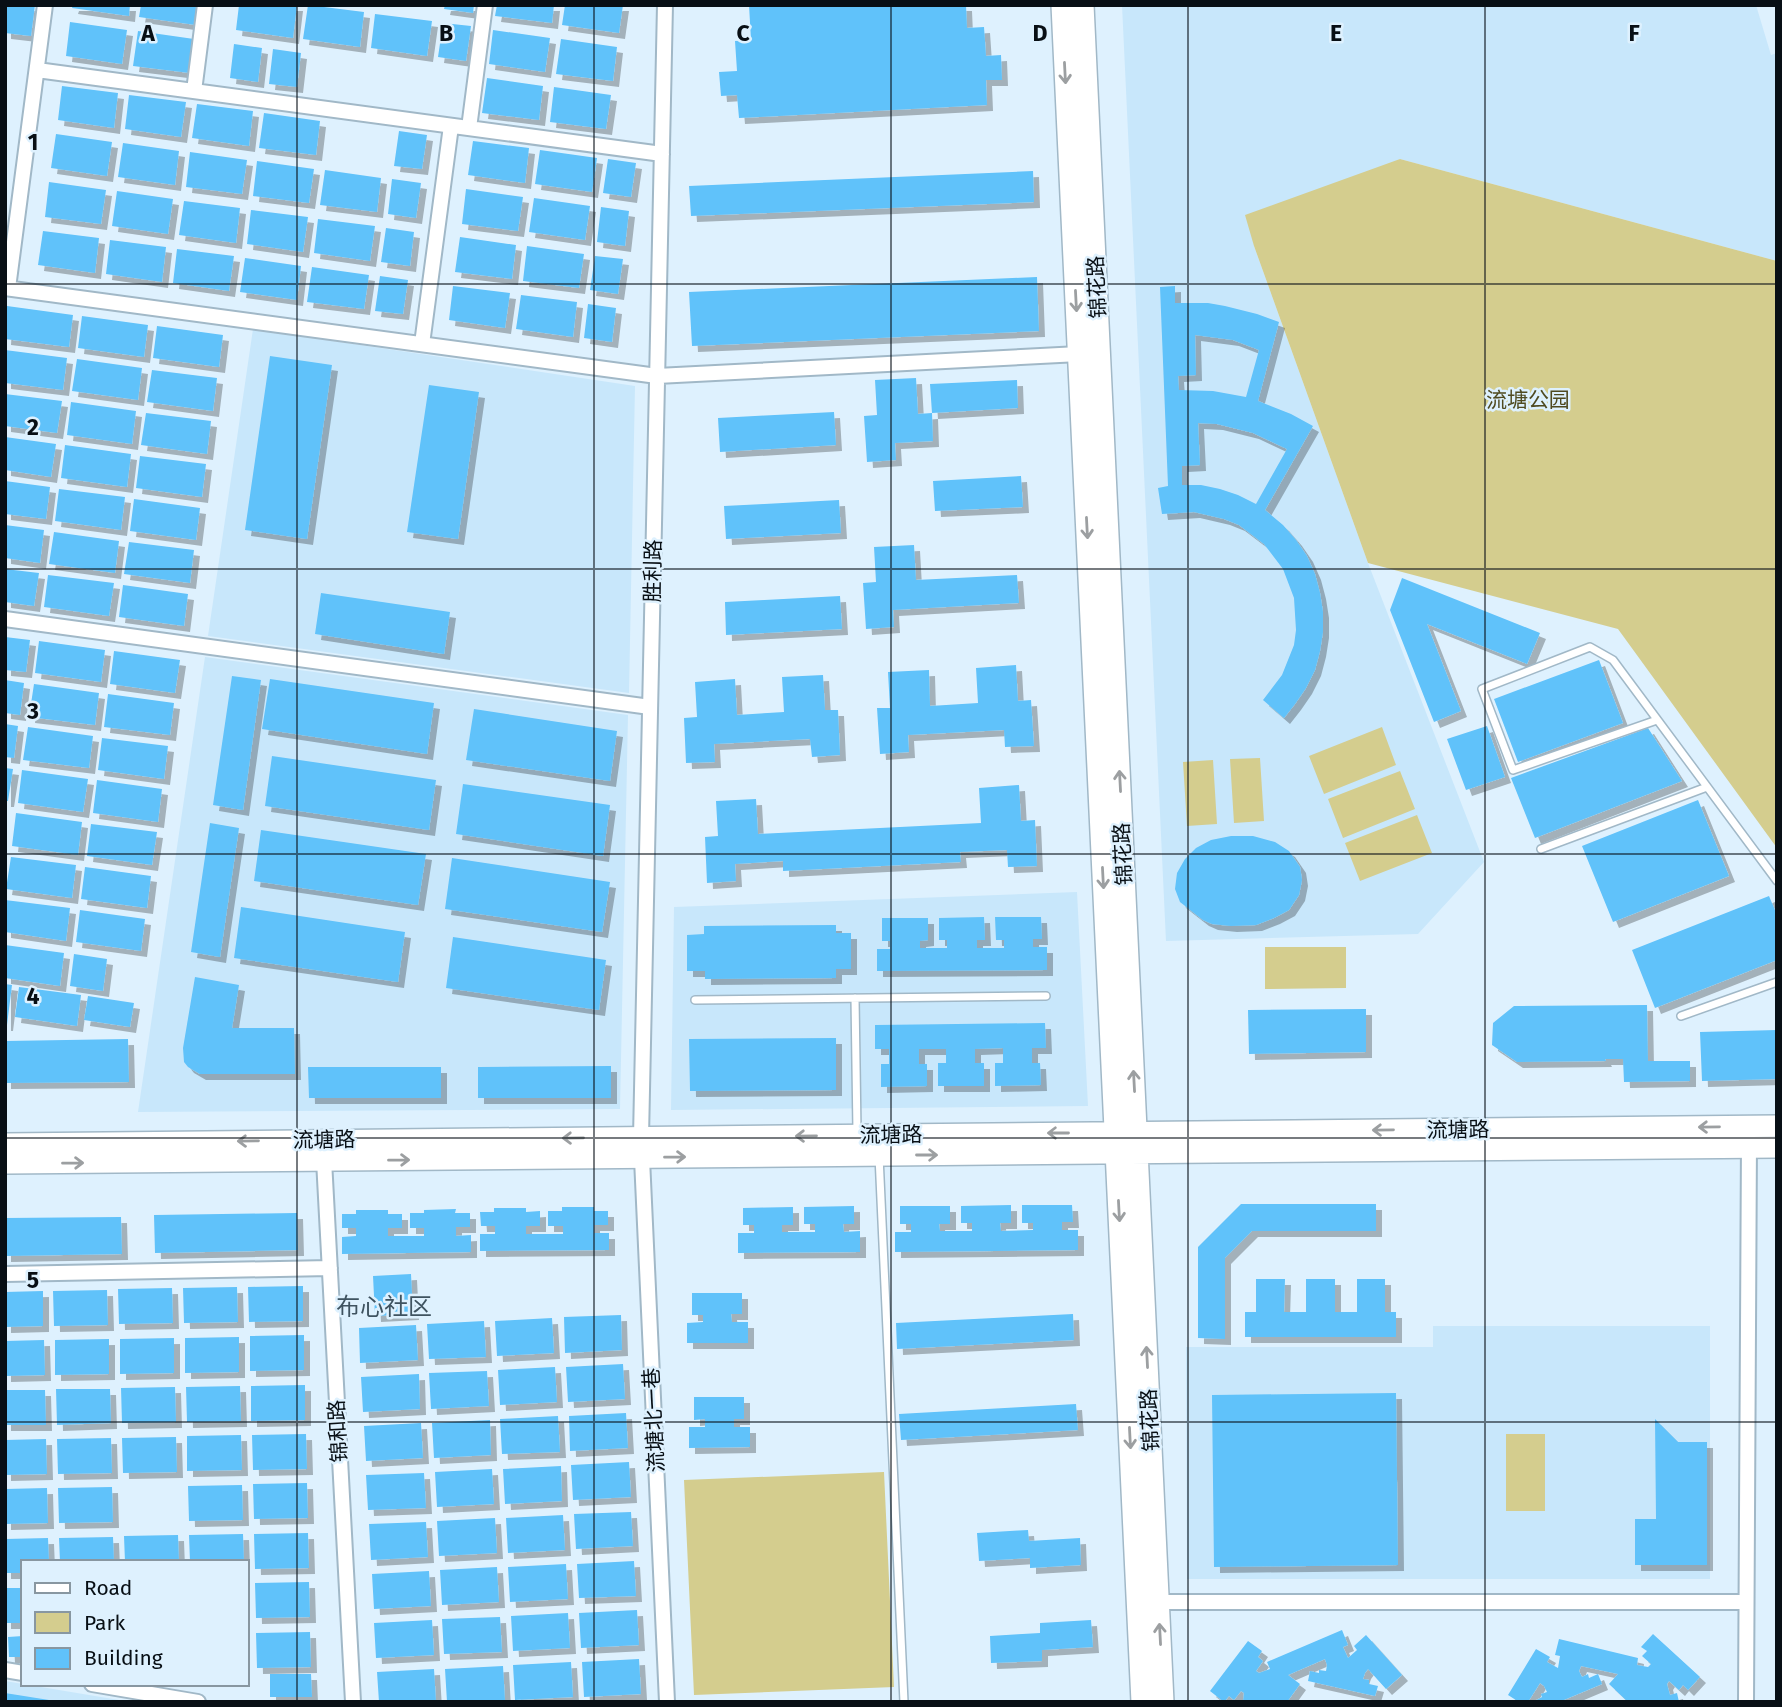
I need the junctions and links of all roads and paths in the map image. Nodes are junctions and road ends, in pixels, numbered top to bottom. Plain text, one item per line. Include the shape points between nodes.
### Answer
1 (45, 5) edge
2 (205, 5) edge
3 (485, 5) edge
4 (665, 5) edge
5 (1062, 5) edge
6 (1083, 5) edge
7 (37, 70) junction
8 (194, 91) junction
9 (451, 126) junction
10 (469, 128) junction
11 (662, 154) junction
12 (6, 288) edge
13 (422, 344) junction
14 (1079, 354) junction
15 (657, 376) junction
16 (5, 619) edge
17 (650, 707) junction
18 (1657, 720) junction
19 (1707, 787) junction
20 (1541, 849) dead end
21 (1777, 881) edge
22 (1777, 982) edge
23 (1046, 996) dead end
24 (855, 998) junction
25 (695, 1000) dead end
26 (1681, 1016) dead end
27 (1777, 1126) edge
28 (857, 1136) junction
29 (1749, 1137) junction
30 (5, 1143) edge
31 (1126, 1143) junction
32 (1777, 1147) edge
33 (642, 1148) junction
34 (879, 1155) junction
35 (324, 1160) junction
36 (5, 1163) edge
37 (330, 1268) junction
38 (5, 1274) edge
39 (1148, 1602) junction
40 (1746, 1602) junction
41 (104, 1686) edge
42 (198, 1702) edge
43 (353, 1702) edge
44 (667, 1702) edge
45 (904, 1702) edge
46 (1142, 1702) edge
47 (1163, 1702) edge
48 (1746, 1702) edge

1 - 7 street
2 - 8 street
3 - 10 street
4 - 11 street, 胜利路
5 -> 14 street, 锦花路
31 -> 6 street, 锦花路
7 - 8 street
7 - 12 street
8 - 9 street
9 - 10 street
9 - 13 street
10 - 11 street
11 - 15 street, 胜利路
12 - 13 street
13 - 15 street
14 - 15 street
14 -> 31 street, 锦花路
15 - 17 street, 胜利路
16 - 17 street
17 - 33 street, 胜利路
18 - 18 lane via 1613,660 1590,647 1482,689 1513,770
18 - 19 lane
19 - 20 lane
19 - 21 lane
22 - 26 lane
23 - 24 lane
24 - 25 lane
24 - 28 lane
27 - 29 street, 流塘路
31 -> 28 street, 流塘路
28 -> 33 street, 流塘路
29 - 31 street, 流塘路
29 - 32 street, 流塘路
29 - 40 street
33 -> 30 street, 流塘路
34 -> 31 street, 流塘路
31 - 39 street, 锦花路
33 -> 34 street, 流塘路
35 -> 33 street, 流塘路
33 - 44 street, 流塘北一巷
34 - 45 lane
36 -> 35 street, 流塘路
35 - 37 street, 锦和路
37 - 38 street
37 - 43 street, 锦和路
39 - 40 street
39 - 46 street, 锦花路
47 -> 39 street, 锦花路
40 - 48 street
41 - 42 street

